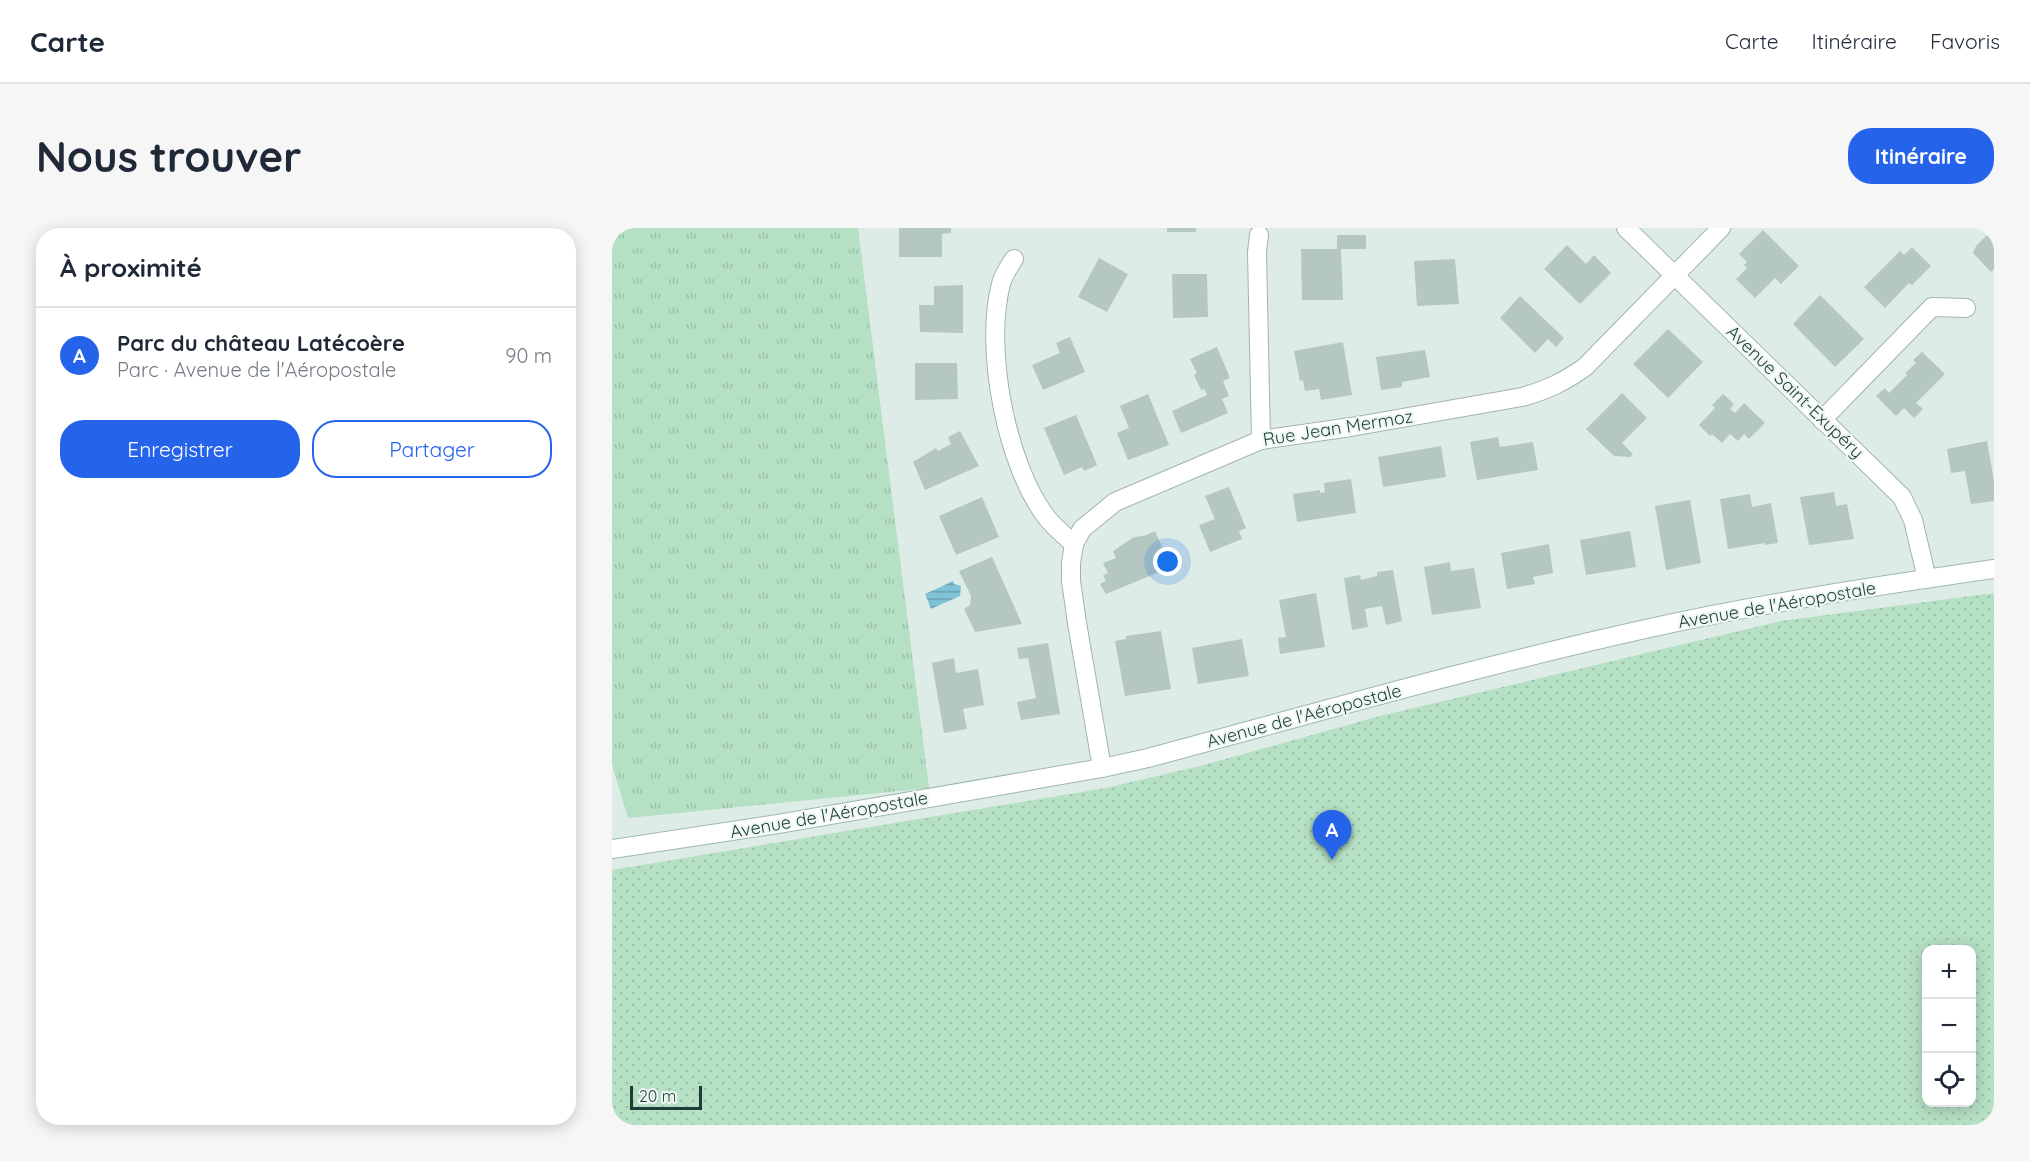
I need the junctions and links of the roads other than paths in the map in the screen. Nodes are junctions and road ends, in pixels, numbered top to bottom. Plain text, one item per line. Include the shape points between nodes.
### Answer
1 (1626, 228) edge
2 (1721, 228) edge
3 (1259, 235) dead end
4 (1014, 259) dead end
5 (1674, 275) junction
6 (1965, 308) dead end
7 (1822, 420) junction
8 (1261, 440) junction
9 (1074, 544) junction
10 (1994, 569) edge
11 (1927, 579) junction
12 (1102, 768) junction
13 (612, 849) edge

1 - 5 street, Avenue Saint-Exupéry
2 - 5 street, Rue Jean Mermoz
3 - 8 street
4 - 9 street via 1001,281 996,313 1000,395 1009,436 1027,485 1047,519
5 - 7 street, Avenue Saint-Exupéry
5 - 8 street, Rue Jean Mermoz via 1585,367 1544,390 1522,397
6 - 7 street via 1932,307
7 - 11 street, Avenue Saint-Exupéry via 1902,497 1916,529
8 - 9 street, Rue Jean Mermoz via 1115,502 1082,529
9 - 12 street via 1071,581
10 - 11 street, Avenue de l'Aéropostale
11 - 12 street, Avenue de l'Aéropostale via 1642,630 1488,666
12 - 13 street, Avenue de l'Aéropostale

